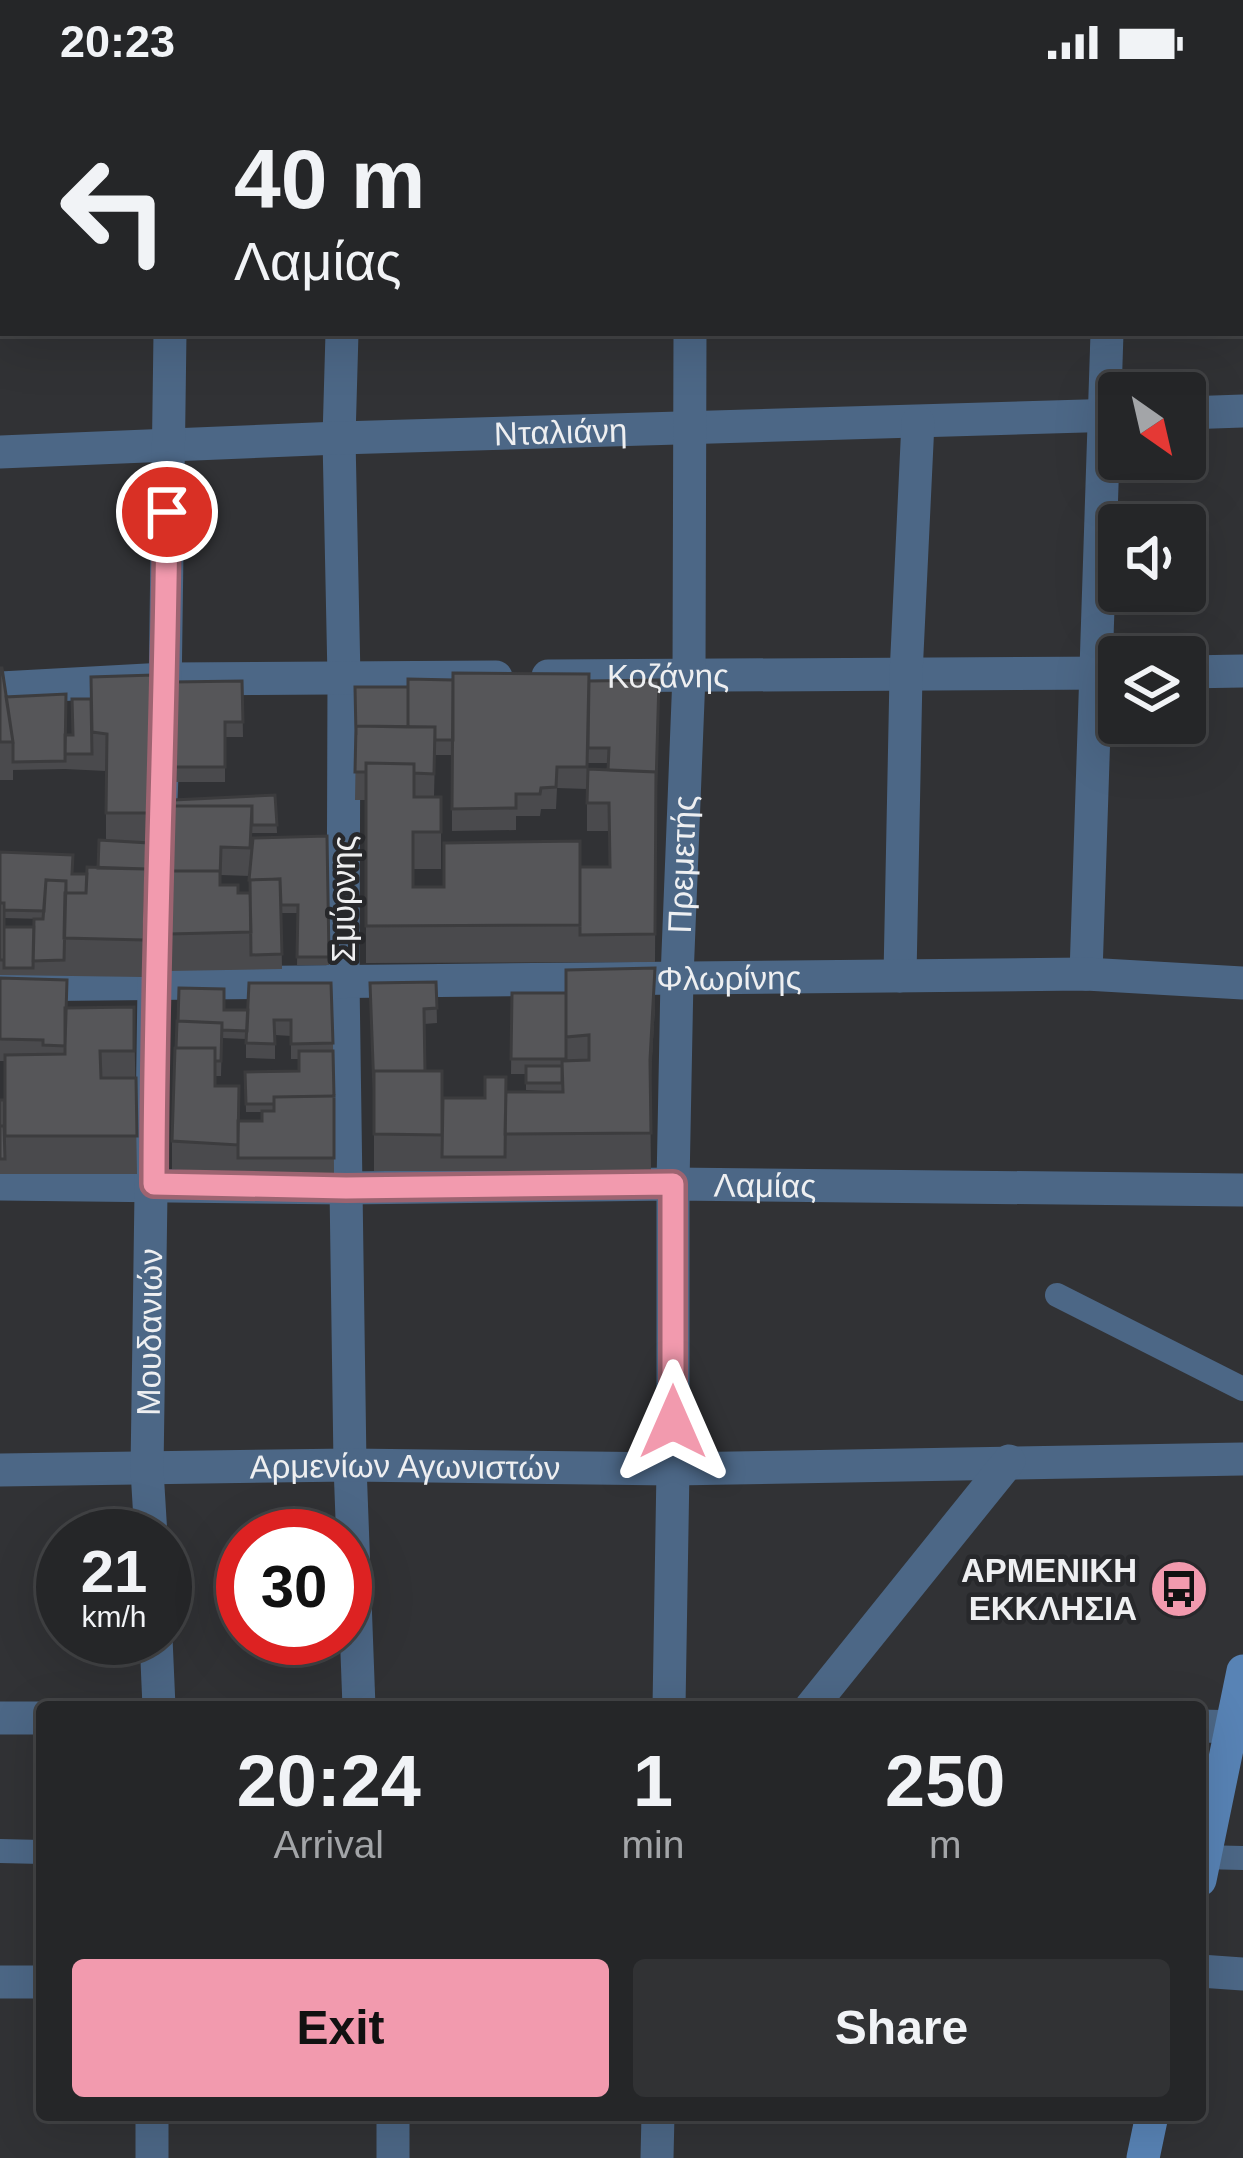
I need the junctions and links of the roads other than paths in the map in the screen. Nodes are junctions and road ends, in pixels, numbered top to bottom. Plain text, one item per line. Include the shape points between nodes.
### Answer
1 (170, 336) edge
2 (342, 336) edge
3 (690, 336) edge
4 (1107, 336) edge
5 (1109, 372) edge
6 (1243, 411) edge
7 (1206, 412) edge
8 (1098, 416) edge
9 (918, 422) junction
10 (688, 429) junction
11 (339, 438) junction
12 (169, 446) junction
13 (0, 452) edge
14 (1110, 480) edge
15 (1107, 636) edge
16 (1243, 671) edge
17 (1206, 672) edge
18 (1098, 673) edge
19 (906, 675) junction
20 (689, 676) junction
21 (344, 678) junction
22 (165, 679) junction
23 (0, 688) edge
24 (1101, 744) edge
25 (1086, 974) junction
26 (900, 976) junction
27 (677, 978) junction
28 (343, 980) junction
29 (1243, 983) edge
30 (154, 985) junction
31 (0, 986) edge
32 (0, 1184) edge
33 (154, 1184) junction
34 (673, 1184) junction
35 (346, 1188) junction
36 (1243, 1190) edge
37 (1057, 1295) dead end
38 (1243, 1389) edge
39 (1243, 1459) edge
40 (1009, 1461) junction
41 (350, 1465) junction
42 (673, 1469) junction
43 (0, 1470) edge
44 (147, 1470) junction
45 (149, 1509) edge
46 (157, 1665) edge
47 (1243, 1671) edge
48 (159, 1701) edge
49 (359, 1701) edge
50 (669, 1701) edge
51 (816, 1701) edge
52 (0, 1718) edge
53 (36, 1718) edge
54 (1225, 1726) edge
55 (1206, 1841) edge
56 (0, 1851) edge
57 (36, 1852) edge
58 (1243, 1858) edge
59 (1206, 1864) edge
60 (1206, 1971) edge
61 (1243, 1974) edge
62 (0, 1982) edge
63 (36, 1982) edge
64 (152, 2121) edge
65 (393, 2121) edge
66 (658, 2121) edge
67 (1151, 2121) edge
68 (152, 2158) edge
69 (393, 2158) edge
70 (657, 2158) edge
71 (1143, 2158) edge

1 - 12 street, Μουδανιών
2 - 11 street, Σμύρνης
3 - 10 street, Πρεμετής
4 - 5 street
6 - 7 street
8 - 9 street, Νταλιάνη
9 - 10 street, Νταλιάνη
9 - 19 street
10 - 11 street, Νταλιάνη
10 - 20 street, Πρεμετής
11 - 12 street, Νταλιάνη
11 - 21 street, Σμύρνης
12 - 13 street, Νταλιάνη
12 - 22 street, Μουδανιών
14 - 15 street
16 - 17 street
18 - 19 street, Κοζάνης
19 - 20 street, Κοζάνης
19 - 26 street
20 - 21 street, Κοζάνης
20 - 27 street, Πρεμετής
21 - 22 street, Κοζάνης
21 - 28 street, Σμύρνης
22 - 23 street, Κοζάνης
22 - 30 street, Μουδανιών
24 - 25 street
25 - 26 street, Φλωρίνης
25 - 29 street, Φλωρίνης
26 - 27 street, Φλωρίνης
27 - 28 street, Φλωρίνης
27 - 34 street, Πρεμετής
28 - 30 street, Φλωρίνης
28 - 35 street, Σμύρνης
30 - 31 street, Φλωρίνης
30 - 33 street, Μουδανιών
32 - 33 street, Λαμίας
33 - 35 street, Λαμίας
33 - 44 street, Μουδανιών
34 - 35 street, Λαμίας
34 - 36 street, Λαμίας
34 - 42 street, Πρεμετής
35 - 41 street, Σμύρνης
37 - 38 lane
39 - 40 street, Αρμενίων Αγωνιστών
40 - 42 street, Αρμενίων Αγωνιστών
40 - 51 street
41 - 42 street, Αρμενίων Αγωνιστών
41 - 44 street, Αρμενίων Αγωνιστών
41 - 49 street, Σμύρνης
42 - 50 street, Πρεμετής
43 - 44 street, Αρμενίων Αγωνιστών
44 - 45 street, Μουδανιών
46 - 48 street
47 - 54 main road
52 - 53 street
54 - 55 main road
56 - 57 lane
58 - 59 lane
60 - 61 street
62 - 63 street
64 - 68 street
65 - 69 street
66 - 70 street
67 - 71 main road

